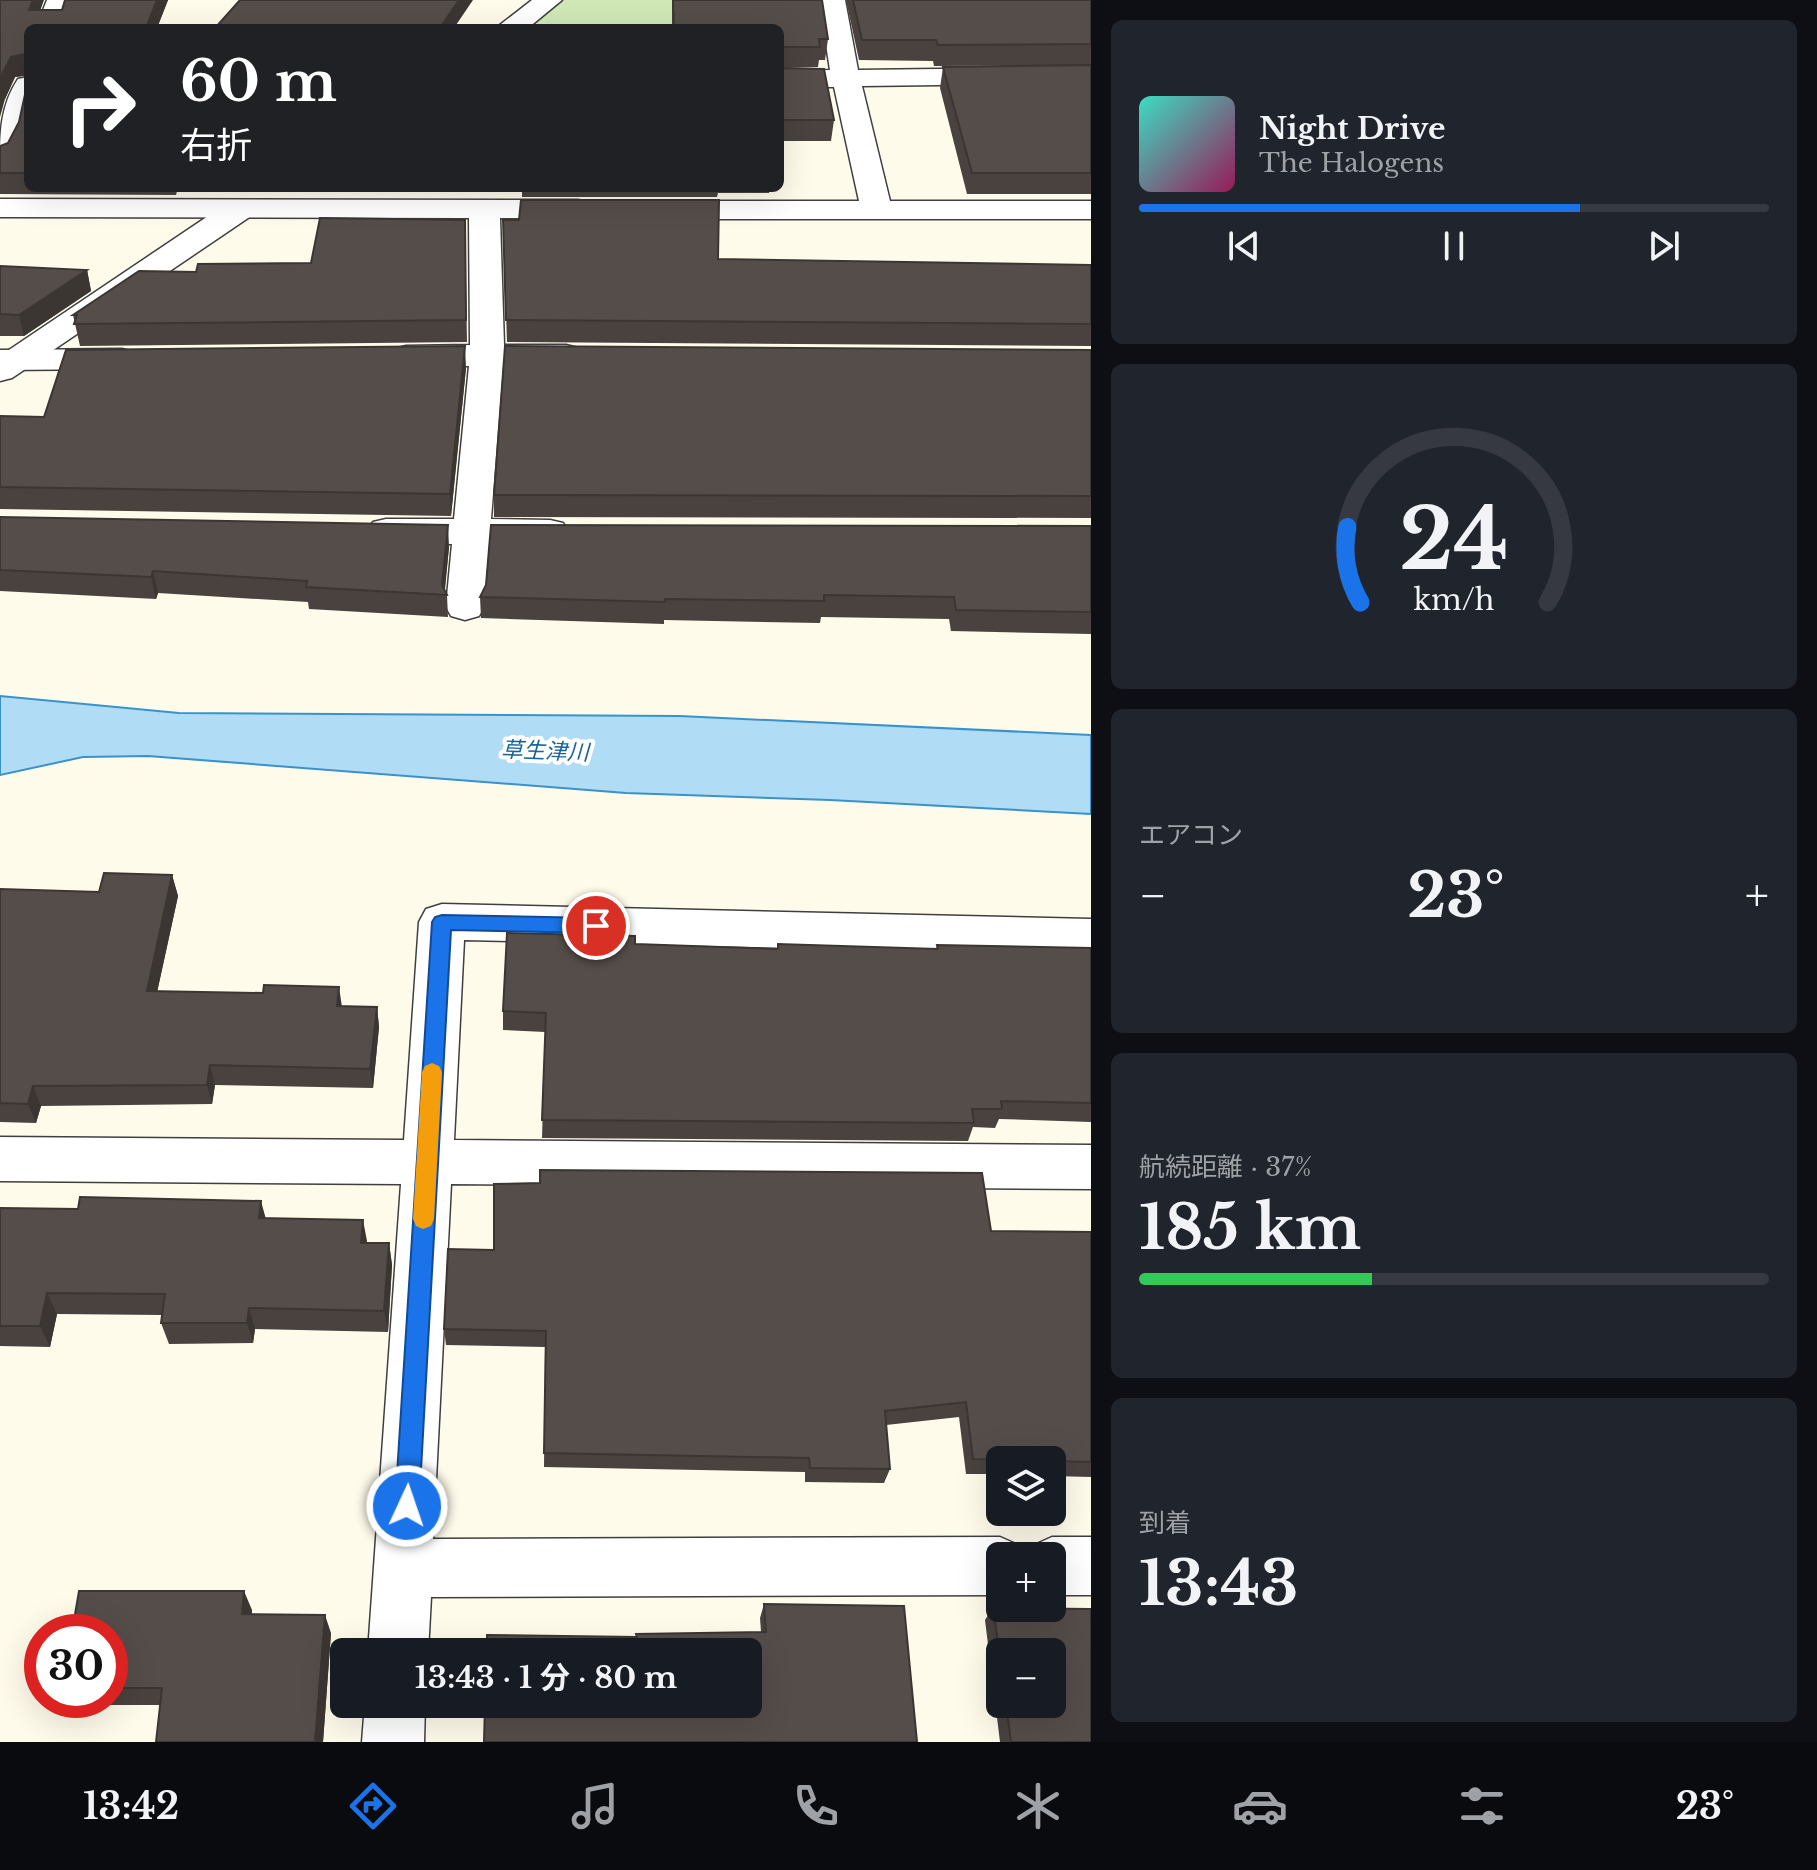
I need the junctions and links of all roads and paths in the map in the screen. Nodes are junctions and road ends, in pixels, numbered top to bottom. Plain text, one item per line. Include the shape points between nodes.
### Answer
1 (60, 0) edge
2 (549, 0) edge
3 (832, 0) edge
4 (51, 24) edge
5 (516, 24) edge
6 (1091, 75) edge
7 (784, 79) edge
8 (846, 79) junction
9 (24, 95) edge
10 (0, 156) edge
11 (266, 192) edge
12 (0, 208) edge
13 (240, 209) junction
14 (484, 209) junction
15 (1091, 210) edge
16 (877, 211) junction
17 (487, 355) junction
18 (377, 356) edge
19 (598, 356) edge
20 (157, 359) edge
21 (5, 364) edge
22 (345, 530) edge
23 (470, 532) junction
24 (581, 532) edge
25 (465, 607) dead end
26 (1091, 937) edge
27 (0, 1159) edge
28 (426, 1162) junction
29 (1091, 1167) edge
30 (986, 1566) edge
31 (1066, 1566) edge
32 (1091, 1566) edge
33 (404, 1568) junction
34 (399, 1638) edge
35 (394, 1718) edge
36 (393, 1742) edge

1 - 4 street
2 - 5 street
3 - 8 street
6 - 8 street
7 - 8 street
8 - 16 street
9 - 10 street
11 - 13 street
12 - 13 street
13 - 14 street
13 - 21 street
14 - 16 street
14 - 17 street
15 - 16 street
17 - 18 street
17 - 19 street
17 - 23 street
20 - 21 street
22 - 23 street
23 - 24 street
23 - 25 street
26 - 28 street via 442,922
27 - 28 street
28 - 29 street
28 - 33 street
30 - 33 street
31 - 32 street
33 - 34 street
35 - 36 street

